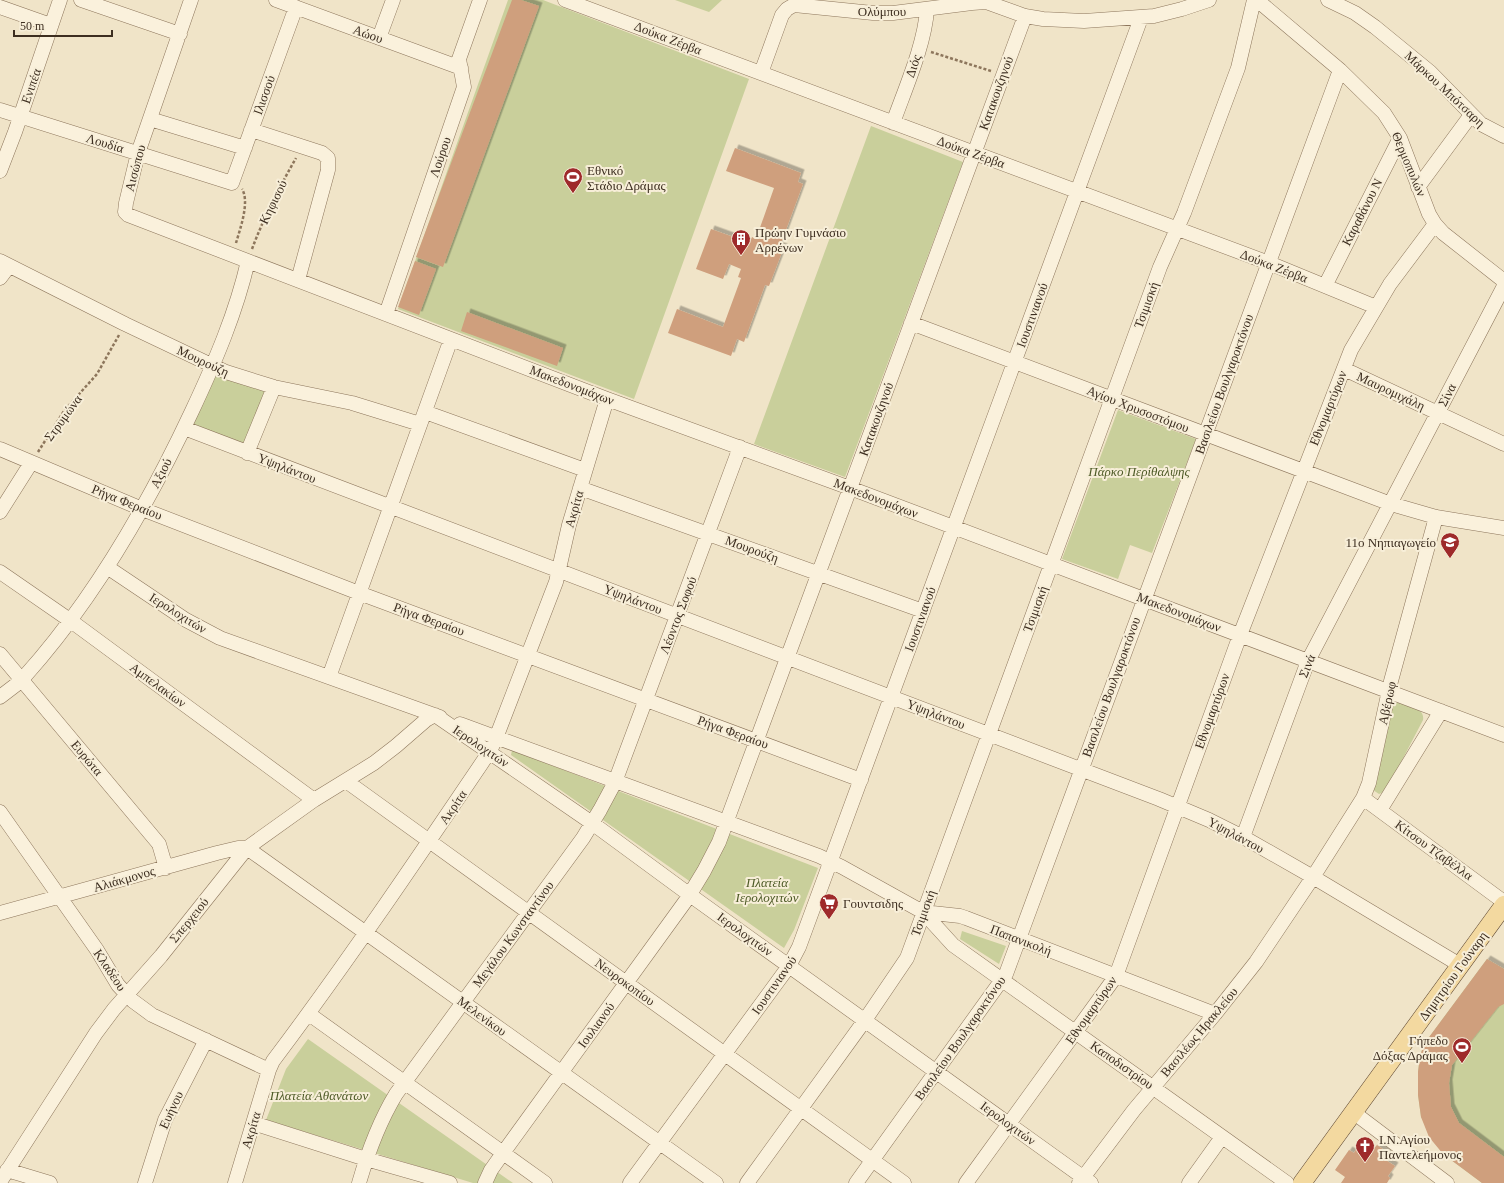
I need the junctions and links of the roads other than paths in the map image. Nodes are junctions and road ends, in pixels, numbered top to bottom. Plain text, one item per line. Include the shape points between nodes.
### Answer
1 (60, 0) edge
2 (81, 0) edge
3 (191, 0) edge
4 (276, 0) edge
5 (393, 0) edge
6 (480, 0) edge
7 (565, 0) edge
8 (1209, 0) edge
9 (1256, 0) edge
10 (1328, 0) edge
11 (0, 7) edge
12 (296, 7) junction
13 (928, 9) junction
14 (1025, 16) junction
15 (1141, 18) junction
16 (51, 25) junction
17 (180, 34) junction
18 (379, 38) junction
19 (461, 68) junction
20 (1340, 70) junction
21 (761, 73) junction
22 (0, 110) edge
23 (1471, 115) junction
24 (20, 116) junction
25 (150, 119) junction
26 (893, 123) junction
27 (252, 130) junction
28 (1504, 136) edge
29 (1400, 138) junction
30 (245, 148) junction
31 (138, 153) junction
32 (974, 153) junction
33 (0, 171) edge
34 (232, 183) joint
35 (1418, 187) junction
36 (1077, 191) junction
37 (1435, 224) junction
38 (1178, 229) junction
39 (248, 261) junction
40 (1269, 263) junction
41 (4, 264) edge
42 (0, 278) edge
43 (298, 280) junction
44 (1504, 281) edge
45 (1325, 286) junction
46 (1504, 286) edge
47 (1376, 307) junction
48 (386, 314) junction
49 (911, 323) junction
50 (451, 339) junction
51 (1015, 362) junction
52 (213, 366) junction
53 (1344, 369) junction
54 (274, 387) junction
55 (607, 398) junction
56 (1112, 399) junction
57 (1438, 413) junction
58 (422, 418) junction
59 (184, 428) junction
60 (1205, 434) junction
61 (1504, 444) edge
62 (740, 447) junction
63 (0, 449) edge
64 (248, 453) junction
65 (31, 463) junction
66 (586, 470) junction
67 (1303, 471) junction
68 (580, 488) junction
69 (850, 488) junction
70 (1391, 504) junction
71 (390, 507) junction
72 (142, 509) junction
73 (0, 512) edge
74 (1436, 517) junction
75 (954, 527) junction
76 (1504, 528) edge
77 (709, 534) junction
78 (1051, 564) junction
79 (107, 567) junction
80 (558, 570) junction
81 (0, 572) edge
82 (819, 573) junction
83 (359, 593) junction
84 (1144, 599) junction
85 (924, 611) junction
86 (677, 616) junction
87 (71, 621) junction
88 (1240, 635) junction
89 (0, 654) edge
90 (528, 656) junction
91 (788, 658) junction
92 (1308, 661) junction
93 (329, 677) junction
94 (22, 680) junction
95 (1390, 692) junction
96 (0, 697) edge
97 (892, 697) junction
98 (646, 700) junction
99 (1441, 711) junction
100 (435, 715) junction
101 (989, 734) junction
102 (1504, 735) edge
103 (496, 738) junction
104 (757, 741) junction
105 (490, 751) junction
106 (1081, 769) junction
107 (861, 780) junction
108 (346, 781) junction
109 (615, 782) junction
110 (1363, 798) junction
111 (314, 800) junction
112 (1178, 807) junction
113 (1380, 810) junction
114 (0, 812) edge
115 (727, 822) junction
116 (592, 823) junction
117 (1243, 837) junction
118 (430, 842) junction
119 (247, 848) junction
120 (831, 862) junction
121 (166, 868) junction
122 (1313, 877) junction
123 (690, 895) junction
124 (59, 897) junction
125 (1504, 902) edge
126 (1504, 905) edge
127 (923, 912) junction
128 (0, 913) edge
129 (529, 913) junction
130 (365, 932) junction
131 (1019, 939) junction
132 (1460, 965) junction
133 (789, 966) junction
134 (1116, 976) junction
135 (1002, 980) junction
136 (626, 983) junction
137 (126, 995) junction
138 (464, 1003) junction
139 (309, 1014) junction
140 (1215, 1014) junction
141 (865, 1020) junction
142 (1076, 1032) junction
143 (206, 1040) junction
144 (725, 1054) junction
145 (269, 1070) junction
146 (561, 1072) junction
147 (936, 1072) junction
148 (405, 1082) junction
149 (1153, 1088) junction
150 (801, 1108) junction
151 (1354, 1112) junction
152 (254, 1123) junction
153 (1009, 1124) junction
154 (1222, 1136) junction
155 (660, 1143) junction
156 (503, 1153) junction
157 (366, 1159) junction
158 (872, 1160) junction
159 (4, 1176) edge
160 (1085, 1181) edge
161 (50, 1183) edge
162 (145, 1183) edge
163 (235, 1183) edge
164 (359, 1183) edge
165 (450, 1183) edge
166 (485, 1183) edge
167 (545, 1183) edge
168 (630, 1183) edge
169 (716, 1183) edge
170 (747, 1183) edge
171 (856, 1183) edge
172 (904, 1183) edge
173 (966, 1183) edge
174 (1189, 1183) edge
175 (1287, 1183) edge
176 (1302, 1183) edge
177 (1447, 1183) edge

1 - 16 street, Ενιπέα
2 - 17 street
3 - 17 street, Αισώπου
4 - 12 street, Αώου
5 - 18 street
6 - 19 street, Λούρου via 459,59
7 - 21 street, Δούκα Ζέρβα
8 - 15 street, Ολύμπου via 1182,10
9 - 20 street, Θερμοπυλών
9 - 38 street, Τσιμισκή via 1238,68
10 - 23 street, Μάρκου Μπότσαρη via 1367,21 1403,49 1430,72
11 - 16 street
12 - 18 street, Αώου
12 - 27 street, Ιλισσού
13 - 14 street, Ολύμπου via 986,2
13 - 21 street, Ολύμπου via 874,13 793,6 782,15
13 - 26 street, Διός via 919,48
14 - 15 street, Ολύμπου via 1084,21
14 - 32 street, Κατακουζηνού
15 - 36 street, Ιουστινιανού
16 - 24 street, Ενιπέα
17 - 25 street, Αισώπου
18 - 19 street, Αώου
19 - 48 street, Λούρου via 464,87
20 - 29 street, Θερμοπυλών via 1384,113
20 - 40 street, Βασιλείου Βουλγαροκτόνου
21 - 26 street, Δούκα Ζέρβα
22 - 24 street, Λουδία
23 - 28 street, Μάρκου Μπότσαρη via 1486,128
23 - 35 street
24 - 31 street, Λουδία
24 - 33 street, Ενιπέα
25 - 30 street
25 - 31 street, Αισώπου
26 - 32 street, Δούκα Ζέρβα
27 - 30 street, Ιλισσού
27 - 43 street via 324,154 328,158 329,166
29 - 35 street, Θερμοπυλών
29 - 45 street, Καραθάνου Ν
30 - 34 street, Ιλισσού
31 - 34 street, Λουδία
31 - 39 street, Αισώπου via 126,213
32 - 36 street, Δούκα Ζέρβα
32 - 49 street, Κατακουζηνού
35 - 37 street, Θερμοπυλών
36 - 38 street, Δούκα Ζέρβα
36 - 51 street, Ιουστινιανού
37 - 44 street, Θερμοπυλών
37 - 47 street, Εθνομαρτύρων
38 - 40 street, Δούκα Ζέρβα
38 - 56 street, Τσιμισκή via 1160,267
39 - 43 street, Μακεδονομάχων
39 - 52 street, Αξιού via 230,322
40 - 45 street, Δούκα Ζέρβα
40 - 60 street, Βασιλείου Βουλγαροκτόνου
41 - 42 street
41 - 52 street, Μουρούζη
43 - 48 street, Μακεδονομάχων
45 - 47 street, Δούκα Ζέρβα
46 - 57 street, Σίνα
47 - 53 street, Εθνομαρτύρων via 1357,339
48 - 50 street, Μακεδονομάχων
49 - 51 street, Αγίου Χρυσοστόμου
49 - 69 street, Κατακουζηνού
50 - 55 street, Μακεδονομάχων
50 - 58 street
51 - 56 street, Αγίου Χρυσοστόμου
51 - 75 street, Ιουστινιανού
52 - 54 street, Μουρούζη
52 - 59 street, Αξιού
53 - 57 street, Μαυρομιχάλη
53 - 67 street, Εθνομαρτύρων
54 - 58 street, Μουρούζη
54 - 64 street
55 - 62 street, Μακεδονομάχων
55 - 66 street, Ακρίτα
56 - 60 street, Αγίου Χρυσοστόμου
56 - 78 street, Τσιμισκή
57 - 61 street, Μαυρομιχάλη
57 - 70 street, Σίνα
58 - 66 street, Μουρούζη
58 - 71 street
59 - 64 street, Υψηλάντου
59 - 72 street, Αξιού
60 - 67 street, Αγίου Χρυσοστόμου
60 - 84 street, Βασιλείου Βουλγαροκτόνου
62 - 69 street, Μακεδονομάχων
62 - 77 street, Λέοντος Σοφού
63 - 65 street, Ρήγα Φεραίου
64 - 71 street, Υψηλάντου
65 - 72 street, Ρήγα Φεραίου
65 - 73 street
66 - 68 street, Ακρίτα
67 - 70 street, Αγίου Χρυσοστόμου
67 - 88 street, Εθνομαρτύρων
68 - 77 street, Μουρούζη
68 - 80 street, Ακρίτα
69 - 75 street, Μακεδονομάχων
69 - 82 street, Κατακουζηνού
70 - 74 street, Αγίου Χρυσοστόμου
70 - 92 street, Σινά
71 - 80 street, Υψηλάντου
71 - 83 street
72 - 79 street, Αξιού
72 - 83 street, Ρήγα Φεραίου
74 - 76 street, Αγίου Χρυσοστόμου
74 - 95 street, Αβέρωφ
75 - 78 street, Μακεδονομάχων
75 - 85 street, Ιουστινιανού
77 - 82 street, Μουρούζη
77 - 86 street, Λέοντος Σοφού
78 - 84 street, Μακεδονομάχων
78 - 101 street, Τσιμισκή
79 - 87 street, Αξιού
79 - 93 street, Ιερολοχιτών via 202,629 239,646
80 - 86 street, Υψηλάντου
80 - 90 street, Ακρίτα via 556,582
81 - 87 street, Αμπελακίων
82 - 85 street, Μουρούζη
82 - 91 street, Κατακουζηνού
83 - 90 street, Ρήγα Φεραίου
83 - 93 street
84 - 88 street, Μακεδονομάχων
84 - 106 street, Βασιλείου Βουλγαροκτόνου
85 - 97 street, Ιουστινιανού
86 - 91 street, Υψηλάντου
86 - 98 street, Λέοντος Σοφού
87 - 94 street, Αξιού
87 - 111 street, Αμπελακίων
88 - 92 street, Μακεδονομάχων
88 - 112 street, Εθνομαρτύρων
89 - 94 street, Ευρώτα
90 - 98 street, Ρήγα Φεραίου
90 - 103 street, Ακρίτα
91 - 97 street, Υψηλάντου
91 - 104 street, Κατακουζηνού
92 - 95 street, Μακεδονομάχων
92 - 117 street, Σινά
93 - 100 street, Ιερολοχιτών
94 - 96 street, Αξιού
94 - 121 street, Ευρώτα via 159,844
95 - 99 street, Μακεδονομάχων
95 - 110 street, Αβέρωφ via 1369,783
97 - 101 street, Υψηλάντου
97 - 107 street, Ιουστινιανού
98 - 104 street, Ρήγα Φεραίου
98 - 109 street, Λέοντος Σοφού
99 - 102 street, Μακεδονομάχων
99 - 113 street
100 - 103 street, Ιερολοχιτών
100 - 105 street, Ιερολοχιτών
100 - 108 street, Σπερχειού via 374,763
101 - 106 street, Υψηλάντου
101 - 127 street, Τσιμισκή
103 - 105 street, Ακρίτα
103 - 109 street, Ιερολοχιτών
104 - 107 street, Ρήγα Φεραίου
104 - 115 street, Κατακουζηνού
105 - 116 street, Ιερολοχιτών
105 - 118 street, Ακρίτα
106 - 112 street, Υψηλάντου
106 - 131 street, Βασιλείου Βουλγαροκτόνου
107 - 120 street, Ιουστινιανού
108 - 111 street, Σπερχειού
108 - 118 street, Νευροκοπίου
109 - 115 street, Ιερολοχιτών
109 - 116 street, Μεγάλου Κωνσταντίνου
110 - 113 street, Κίτσου Τζαβέλλα
110 - 122 street, Αβέρωφ
111 - 119 street, Σπερχειού
112 - 117 street, Υψηλάντου
112 - 134 street, Εθνομαρτύρων
113 - 125 street, Κίτσου Τζαβέλλα
114 - 124 street, Κλαδέου
115 - 120 street, Ιερολοχιτών
115 - 123 street, Ιουλιανού
116 - 123 street, Ιερολοχιτών
116 - 129 street, Μεγάλου Κωνσταντίνου
117 - 122 street, Υψηλάντου
118 - 129 street, Νευροκοπίου
118 - 130 street, Ακρίτα
119 - 121 street, Αλιάκμονος via 238,848
119 - 130 street, Μελενίκου
119 - 137 street, Σπερχειού via 161,956
120 - 127 street, Παπανικολή
120 - 133 street, Ιουστινιανού via 804,935
121 - 124 street, Αλιάκμονος
122 - 132 street, Υψηλάντου
122 - 140 street, Βασιλέως Ηρακλείου via 1256,962
123 - 133 street, Ιερολοχιτών
123 - 136 street, Ιουλιανού
124 - 128 street, Αλιάκμονος
124 - 137 street, Κλαδέου
126 - 132 main road, Δημητρίου Γούναρη
127 - 131 street, Παπανικολή via 960,916
127 - 135 street, Καποδιστρίου via 953,945
127 - 141 street, Τσιμισκή via 905,963
129 - 136 street, Νευροκοπίου
129 - 138 street, Μεγάλου Κωνσταντίνου
130 - 138 street, Μελενίκου
130 - 139 street, Ακρίτα
131 - 134 street, Παπανικολή
131 - 135 street, Βασιλείου Βουλγαροκτόνου
132 - 151 main road, Δημητρίου Γούναρη
133 - 141 street, Ιερολοχιτών
133 - 144 street, Ιουστινιανού
134 - 140 street, Παπανικολή
134 - 142 street, Εθνομαρτύρων
135 - 142 street, Καποδιστρίου
135 - 147 street, Βασιλείου Βουλγαροκτόνου
136 - 144 street, Νευροκοπίου
136 - 146 street, Ιουλιανού
137 - 143 street, Κλαδέου via 152,1015
137 - 159 street, Σπερχειού via 96,1033
138 - 146 street, Μελενίκου
138 - 148 street, Μεγάλου Κωνσταντίνου
139 - 145 street, Ακρίτα
139 - 148 street
140 - 149 street, Βασιλέως Ηρακλείου
141 - 147 street, Ιερολοχιτών
141 - 150 street, Τσιμισκή
142 - 149 street, Καποδιστρίου
142 - 153 street, Εθνομαρτύρων
143 - 145 street, Κλαδέου
143 - 162 street, Ευήνου via 165,1120
144 - 150 street, Νευροκοπίου
144 - 155 street, Ιουστινιανού
145 - 152 street, Ακρίτα
146 - 155 street, Μελενίκου
146 - 156 street, Ιουλιανού
147 - 153 street, Ιερολοχιτών
147 - 158 street, Βασιλείου Βουλγαροκτόνου
148 - 156 street
148 - 157 street, Μεγάλου Κωνσταντίνου via 386,1111
149 - 154 street, Καποδιστρίου
149 - 160 street, Βασιλέως Ηρακλείου via 1134,1110
150 - 158 street, Νευροκοπίου
150 - 170 street, Τσιμισκή
151 - 176 main road, Δημητρίου Γούναρη
151 - 177 street
152 - 157 street
152 - 163 street, Ακρίτα
153 - 160 street, Ιερολοχιτών
153 - 173 street, Εθνομαρτύρων
154 - 174 street
154 - 175 street, Καποδιστρίου
155 - 168 street, Ιουστινιανού
155 - 169 street, Μελενίκου
156 - 166 street, Ιουλιανού
156 - 167 street
157 - 164 street, Μεγάλου Κωνσταντίνου
157 - 165 street
158 - 171 street, Βασιλείου Βουλγαροκτόνου
158 - 172 street, Νευροκοπίου
159 - 161 street

